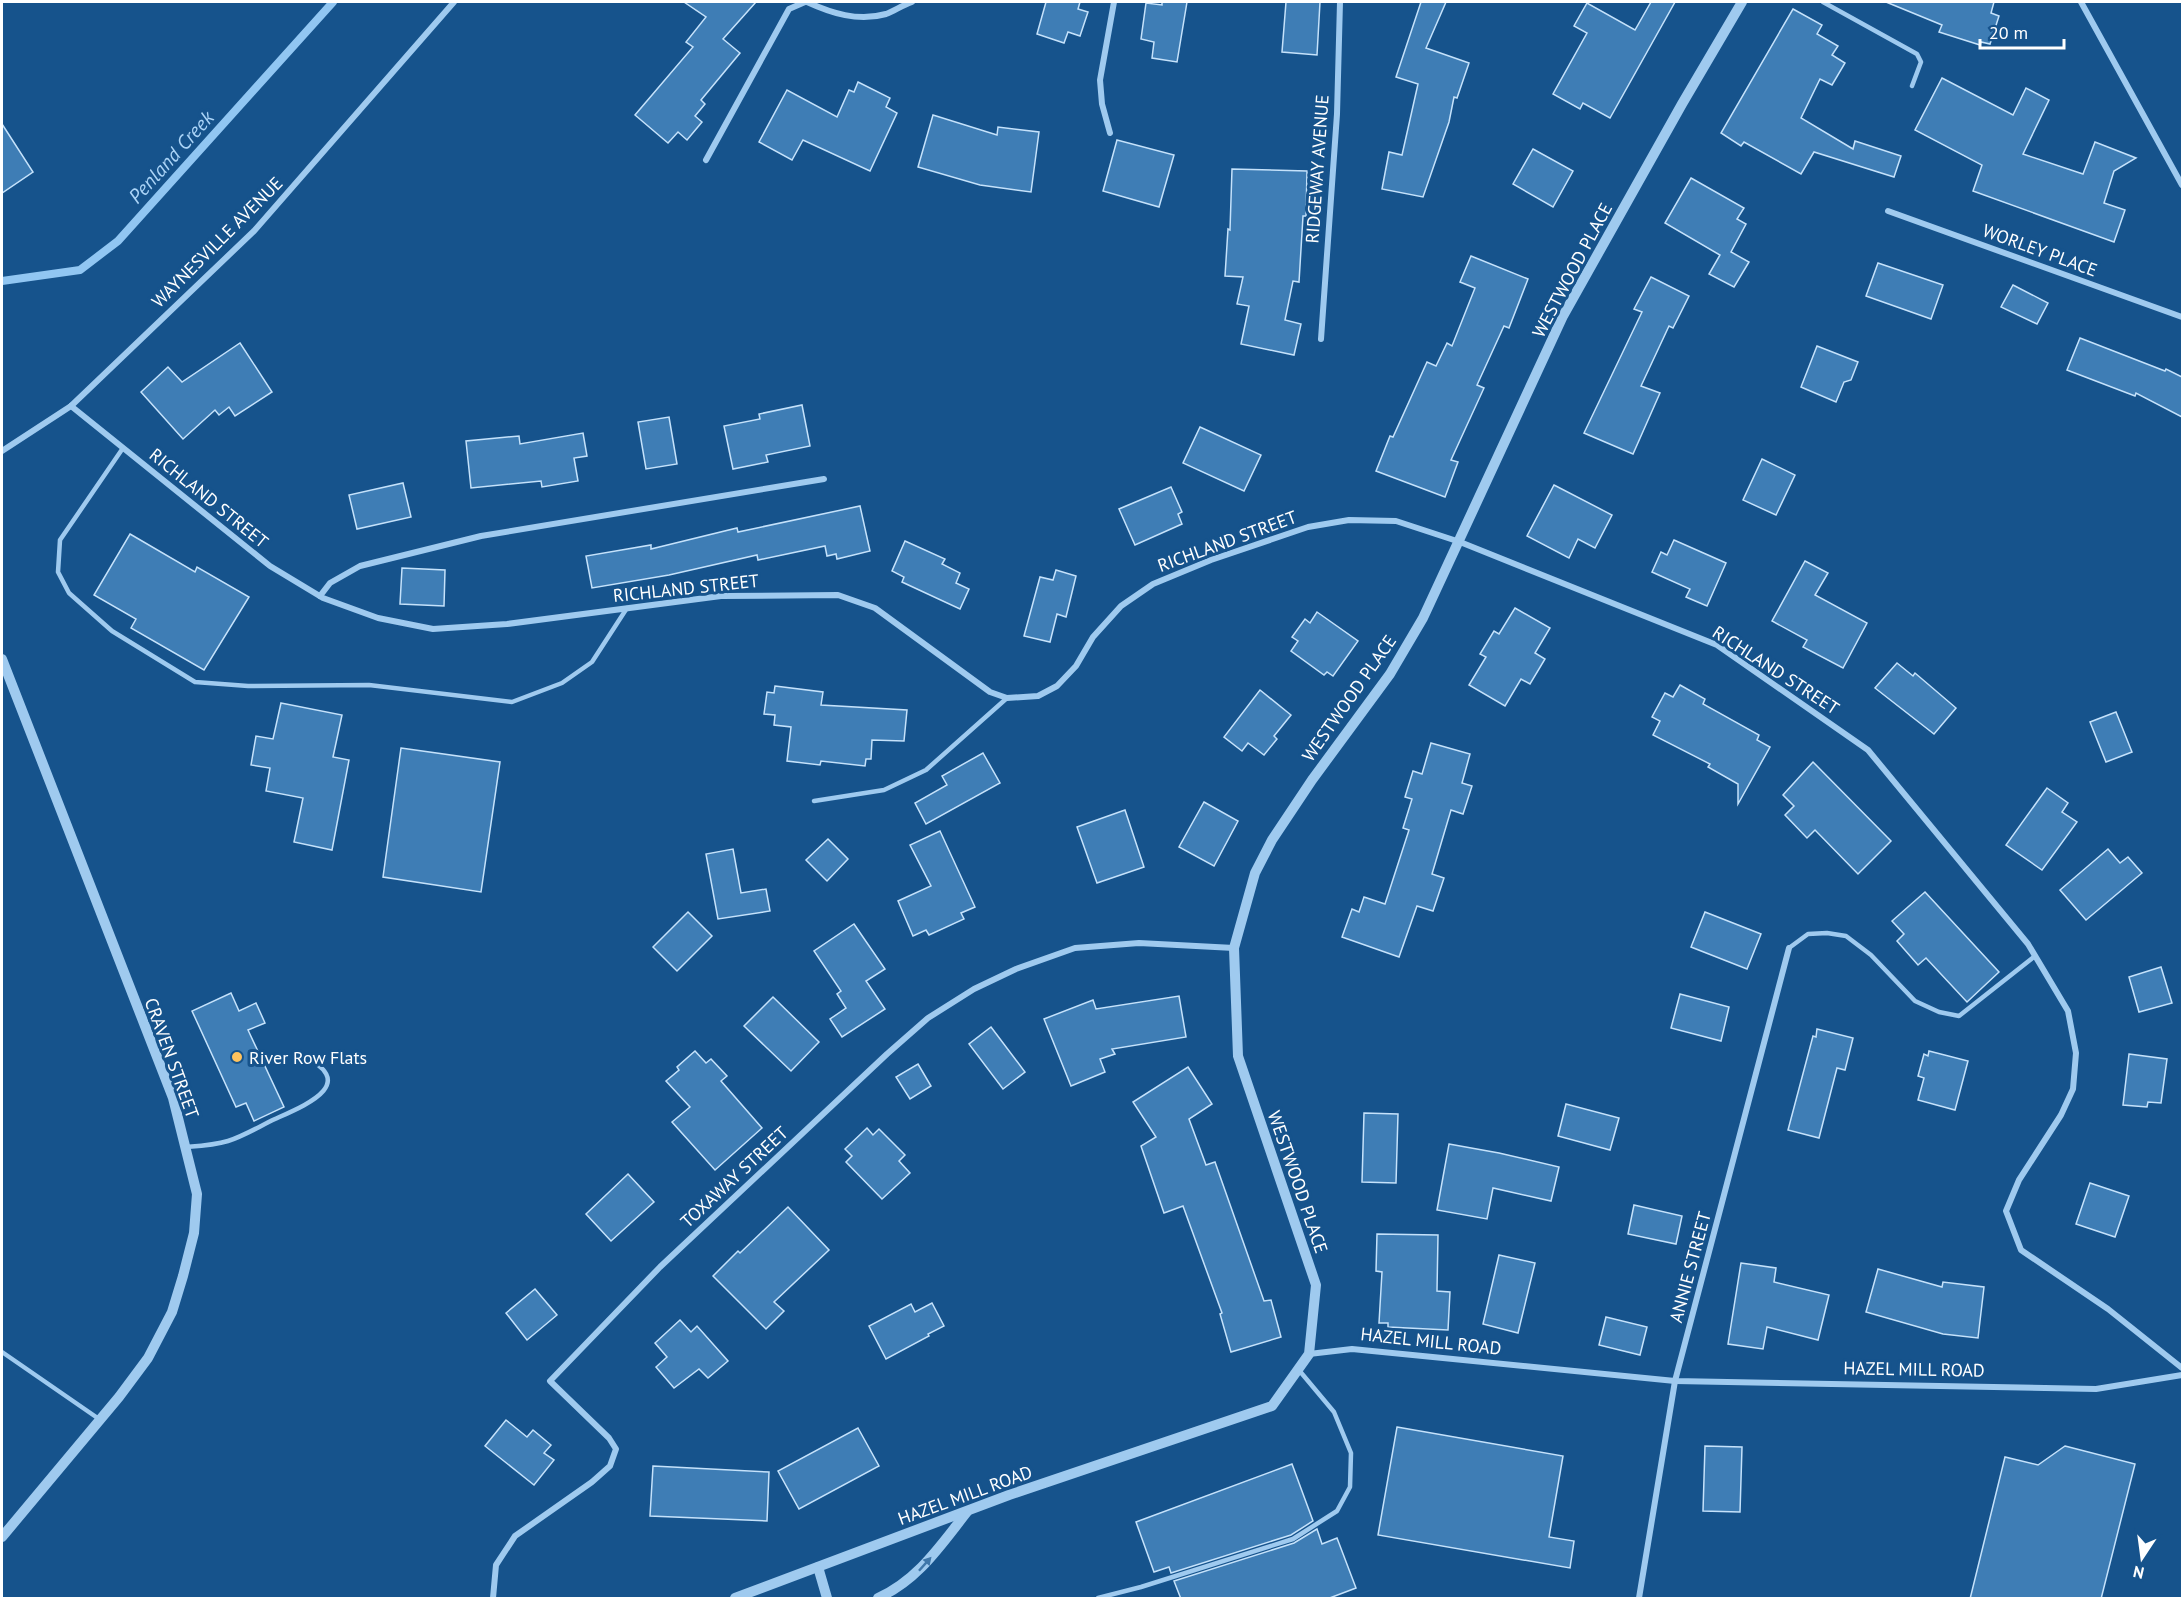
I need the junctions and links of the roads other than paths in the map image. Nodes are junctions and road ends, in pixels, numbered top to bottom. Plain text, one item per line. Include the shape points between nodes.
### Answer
1 (454, 2) edge
2 (806, 2) edge
3 (912, 2) edge
4 (1114, 2) edge
5 (1340, 2) edge
6 (1742, 2) edge
7 (1823, 2) edge
8 (2081, 2) edge
9 (1912, 86) dead end
10 (1110, 133) dead end
11 (706, 160) dead end
12 (2182, 185) edge
13 (1888, 211) dead end
14 (2182, 317) edge
15 (1321, 339) dead end
16 (71, 406) junction
17 (123, 448) junction
18 (2, 451) edge
19 (824, 479) dead end
20 (1460, 542) junction
21 (320, 596) junction
22 (627, 608) junction
23 (2, 659) edge
24 (1007, 699) junction
25 (814, 801) dead end
26 (1234, 948) junction
27 (1789, 948) joint
28 (2035, 956) junction
29 (301, 1054) dead end
30 (185, 1148) junction
31 (2, 1352) edge
32 (1309, 1354) junction
33 (2182, 1368) edge
34 (1298, 1369) junction
35 (2182, 1375) edge
36 (1675, 1382) junction
37 (99, 1419) junction
38 (969, 1511) junction
39 (2, 1537) edge
40 (818, 1567) junction
41 (493, 1599) edge
42 (735, 1599) edge
43 (827, 1599) edge
44 (878, 1599) edge
45 (1098, 1599) edge
46 (1638, 1599) edge

1 - 16 street, WAYNESVILLE AVENUE via 254,231
2 - 3 street via 830,13 856,16 885,14
2 - 11 street via 789,9
4 - 10 street via 1100,80
5 - 15 street, RIDGEWAY AVENUE via 1337,114
6 - 20 street, WESTWOOD PLACE via 1563,316
7 - 9 lane via 1917,54 1921,62
8 - 12 street
13 - 14 street, WORLEY PLACE
16 - 17 street, RICHLAND STREET
16 - 18 street, WAYNESVILLE AVENUE
17 - 21 street, RICHLAND STREET via 270,566
17 - 22 lane via 60,540 58,572 69,593 112,631 195,682 248,686 369,685 512,702 562,683 592,662
19 - 21 street via 481,536 360,566 330,583
20 - 24 street, RICHLAND STREET via 1396,521 1349,520 1308,527 1154,584 1121,606 1057,686 1038,696
20 - 26 street, WESTWOOD PLACE via 1390,674 1272,840 1255,873
20 - 28 street, RICHLAND STREET via 1717,645 1868,750
21 - 22 street, RICHLAND STREET via 378,618 432,629 507,624
22 - 24 street, RICHLAND STREET via 721,596 838,596 875,608 983,687
23 - 30 street, CRAVEN STREET via 173,1098
24 - 25 lane via 926,770 884,790
26 - 32 street, WESTWOOD PLACE via 1238,1056 1316,1285
26 - 41 street, TOXAWAY STREET via 1138,943 1075,948 974,989 928,1018 887,1054 660,1267 550,1381 616,1449 610,1466 592,1482 515,1536 496,1565
27 - 28 lane via 1808,934 1846,936 1871,955 1915,1001 1959,1016
27 - 36 street, ANNIE STREET
28 - 33 street, RICHLAND STREET via 2068,1011 2076,1053 2073,1089 2019,1180 2006,1211 2021,1250 2108,1309
29 - 30 lane via 323,1068 327,1082 324,1092 309,1104 228,1141
30 - 37 street, CRAVEN STREET via 197,1194 194,1233 172,1312 148,1358
31 - 37 lane
32 - 34 street, HAZEL MILL ROAD
32 - 36 street, HAZEL MILL ROAD via 1352,1349
34 - 38 street, HAZEL MILL ROAD via 1272,1406
34 - 45 lane via 1334,1412 1351,1453 1350,1487 1337,1511 1293,1539
35 - 36 street, HAZEL MILL ROAD via 2096,1389
36 - 46 street, ANNIE STREET
37 - 39 street, CRAVEN STREET
38 - 40 street, HAZEL MILL ROAD
44 -> 38 street via 921,1569
40 - 42 street, HAZEL MILL ROAD
40 - 43 street

